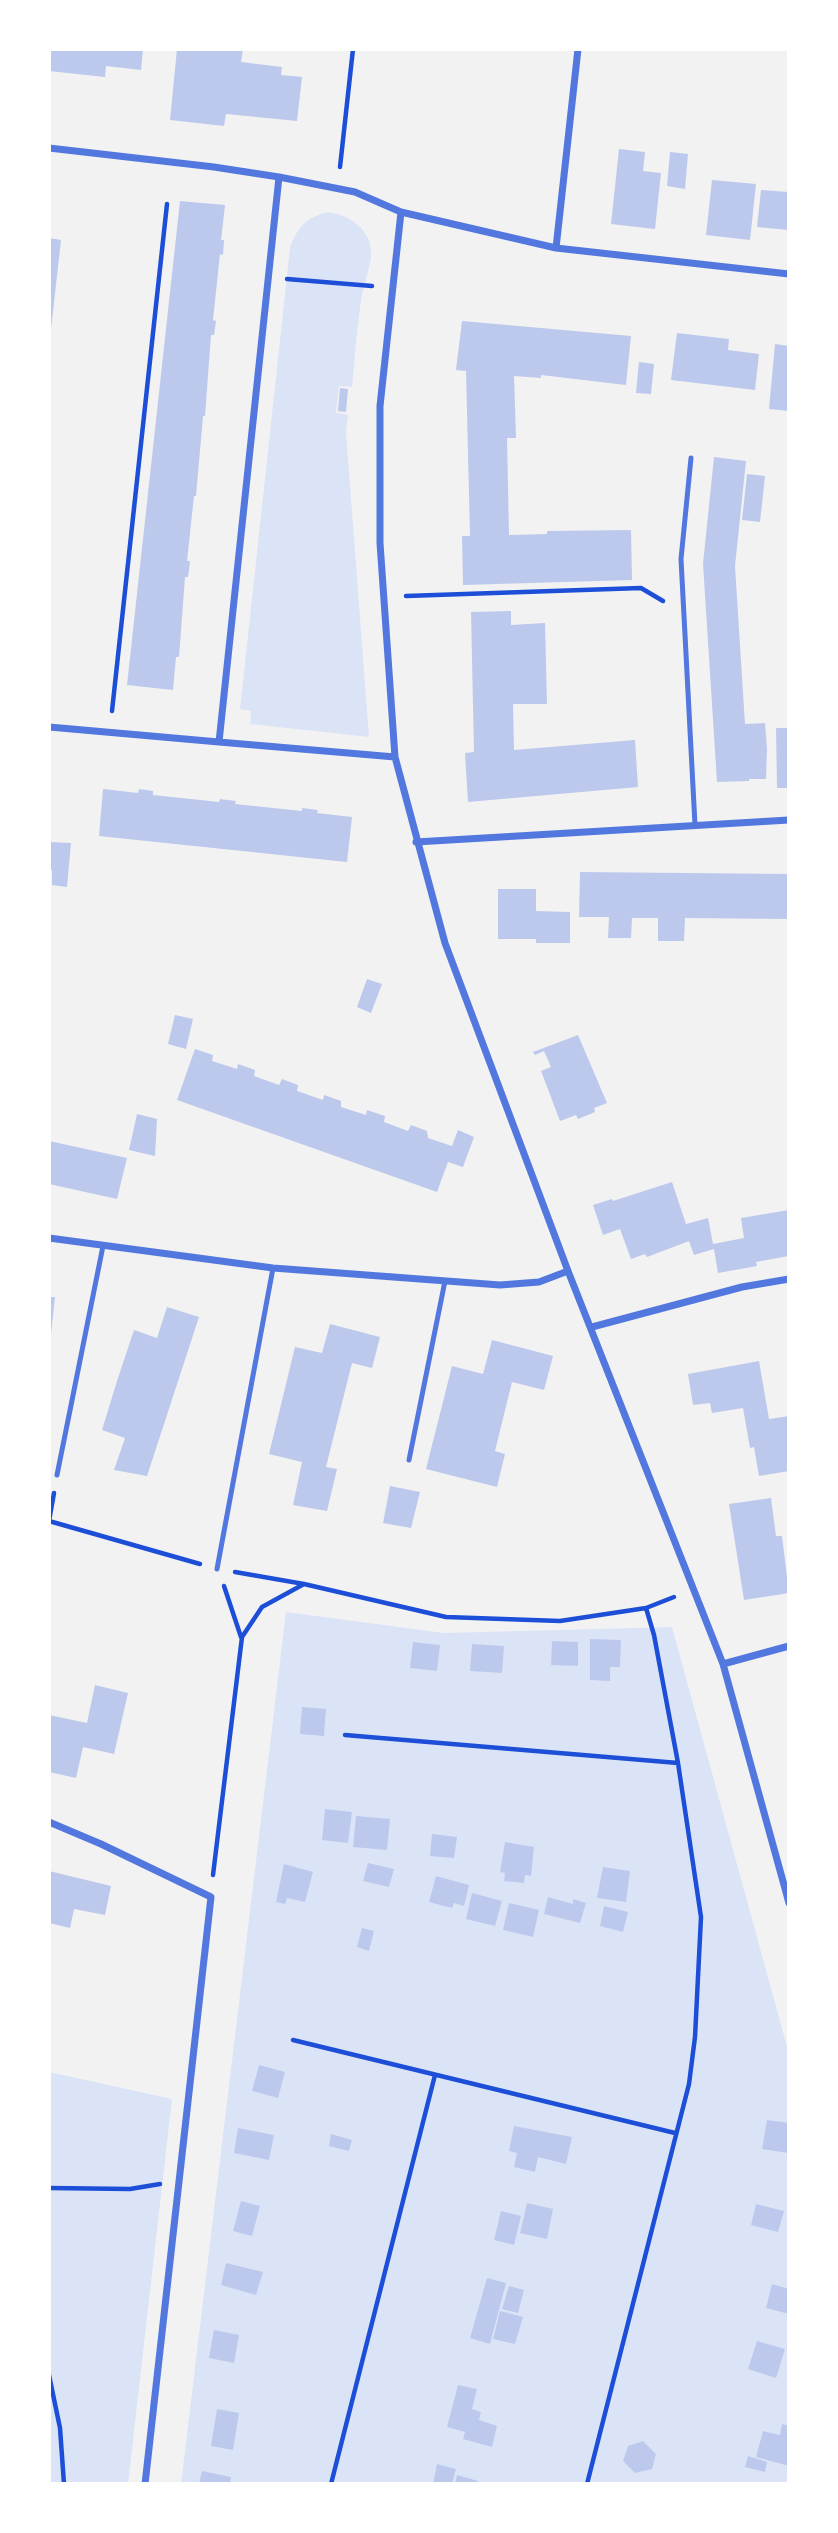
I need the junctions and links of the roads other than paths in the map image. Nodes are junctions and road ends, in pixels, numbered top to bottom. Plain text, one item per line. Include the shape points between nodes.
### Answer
1 (578, 49) edge
2 (49, 148) edge
3 (279, 177) junction
4 (401, 212) junction
5 (556, 248) junction
6 (789, 274) edge
7 (691, 458) dead end
8 (49, 727) edge
9 (219, 743) junction
10 (395, 757) junction
11 (789, 820) edge
12 (695, 825) junction
13 (416, 842) junction
14 (49, 1238) edge
15 (103, 1246) junction
16 (273, 1268) junction
17 (568, 1270) junction
18 (789, 1279) edge
19 (445, 1281) junction
20 (592, 1327) junction
21 (409, 1460) dead end
22 (57, 1475) road end
23 (217, 1569) road end
24 (789, 1646) edge
25 (723, 1664) junction
26 (49, 1822) edge
27 (789, 1903) edge
28 (145, 2484) edge

1 - 5 street
2 - 3 street
3 - 4 street via 355,192
3 - 9 street
4 - 5 street
4 - 10 street via 380,405 380,542
5 - 6 street
7 - 12 lane via 681,559
8 - 9 street
9 - 10 street
10 - 13 street
11 - 12 street
12 - 13 street
13 - 17 street via 445,943
14 - 15 street
15 - 16 street
15 - 22 lane
16 - 19 street
16 - 23 lane
17 - 19 street via 539,1282
17 - 20 street
18 - 20 street
19 - 21 lane
20 - 25 street
24 - 25 street
25 - 27 street
26 - 28 street via 211,1897

